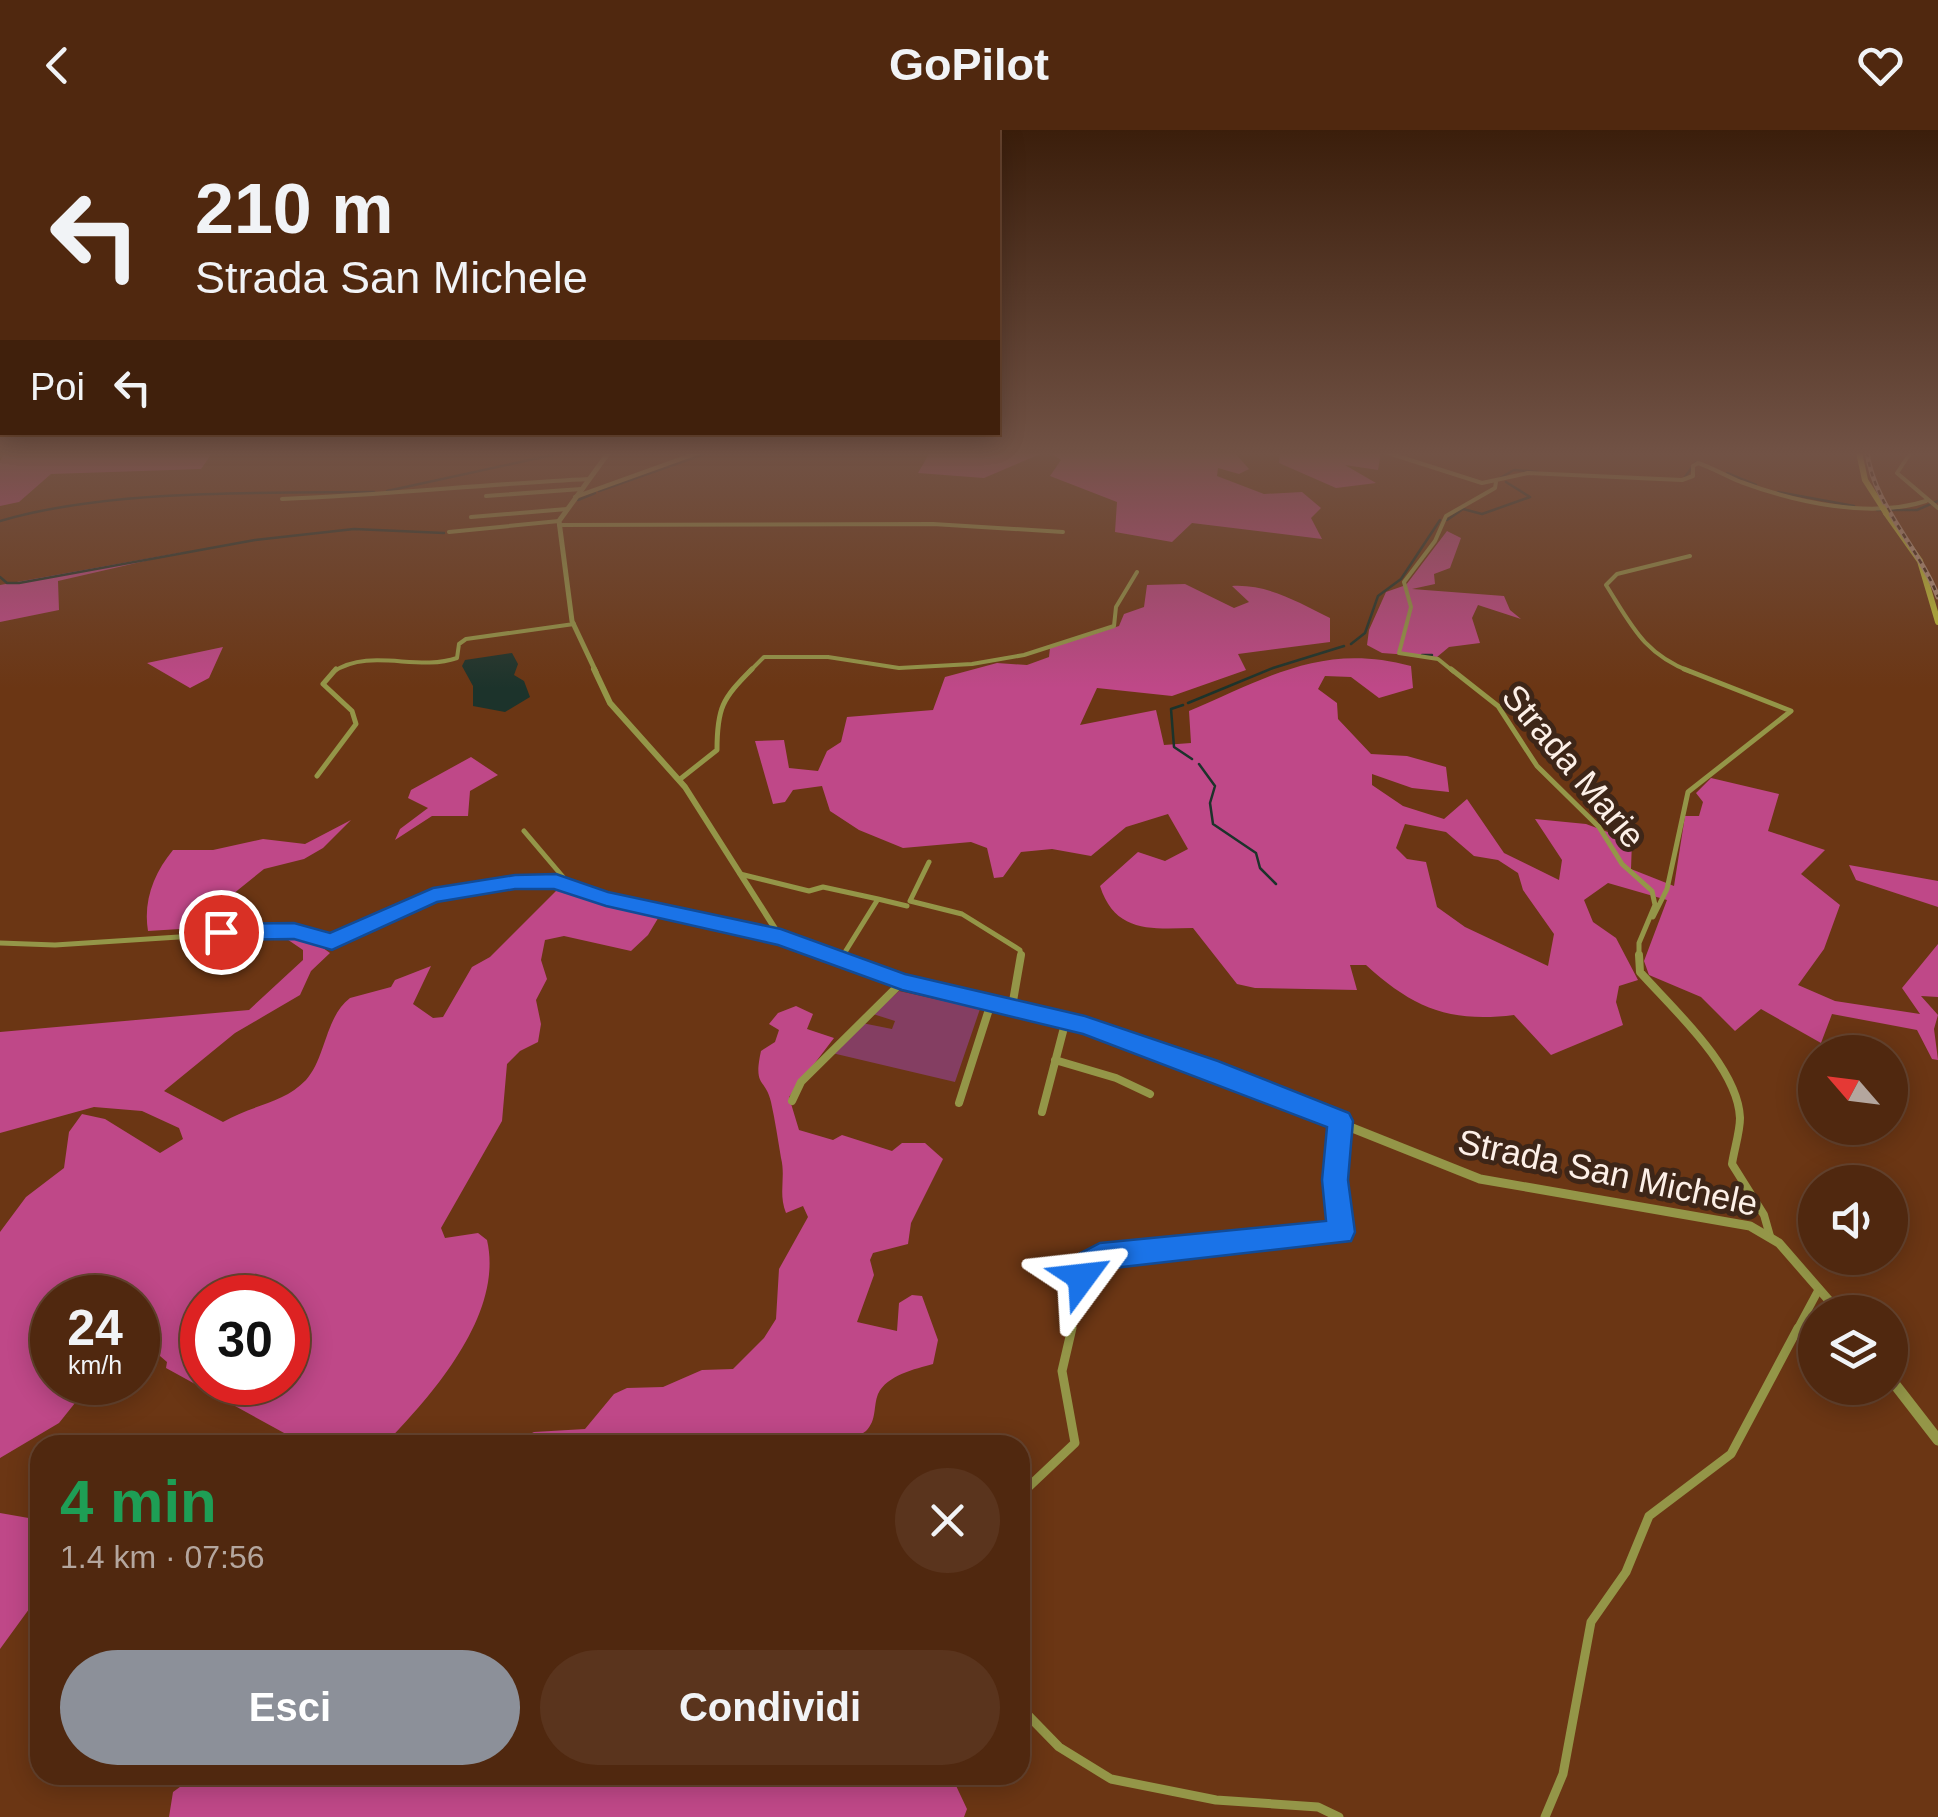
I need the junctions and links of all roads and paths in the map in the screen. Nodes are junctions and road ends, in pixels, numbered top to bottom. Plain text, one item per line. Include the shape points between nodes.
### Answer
1 (465, 531) edge
2 (560, 531) edge
3 (1042, 531) edge
4 (1439, 531) edge
5 (1898, 531) edge
6 (449, 532) dead end
7 (1063, 532) dead end
8 (1690, 556) dead end
9 (1137, 572) dead end
10 (1938, 622) edge
11 (574, 624) junction
12 (318, 776) dead end
13 (678, 780) junction
14 (524, 831) dead end
15 (929, 862) dead end
16 (740, 874) junction
17 (570, 885) junction
18 (878, 899) junction
19 (908, 906) dead end
20 (1647, 920) junction
21 (781, 938) junction
22 (0, 943) edge
23 (840, 960) junction
24 (902, 982) junction
25 (991, 1003) junction
26 (1012, 1008) junction
27 (1066, 1020) junction
28 (1056, 1060) junction
29 (1150, 1094) dead end
30 (792, 1102) dead end
31 (959, 1102) dead end
32 (1042, 1112) dead end
33 (1340, 1121) junction
34 (1770, 1236) junction
35 (1819, 1288) junction
36 (1825, 1295) edge
37 (1908, 1401) edge
38 (1938, 1440) edge
39 (1030, 1486) edge
40 (1030, 1718) edge
41 (1338, 1817) edge
42 (1545, 1817) edge

1 - 6 street
2 - 11 street
3 - 7 street
4 - 20 street, Strada Marie via 1403,586 1410,607 1400,656 1438,659 1502,710 1538,766 1652,891
5 - 10 main road via 1920,561
8 - 20 street via 1616,574 1606,585 1654,655 1791,711 1688,792 1667,889
9 - 13 street via 1115,609 1114,626 1015,658 899,668 828,657 764,657 717,713 717,750
11 - 12 street via 466,639 451,662 365,661 332,672 323,684 352,711 356,724
11 - 13 street via 610,703
13 - 16 street
14 - 17 street
15 - 26 street via 910,901 962,914 1020,950
16 - 18 street
16 - 21 street
17 - 21 street
17 - 22 street via 524,881 433,895 332,942 273,930
18 - 19 street
18 - 23 street
20 - 34 street, Strada Marie via 1640,972 1725,1075 1740,1116 1732,1164
21 - 23 street, Strada San Michele
23 - 24 street, Strada San Michele
24 - 25 street, Strada San Michele
24 - 30 street via 801,1082
25 - 26 street, Strada San Michele
25 - 31 street
26 - 27 street, Strada San Michele
27 - 28 street
27 - 33 street, Strada San Michele
28 - 29 street
28 - 32 street
33 - 34 street, Strada San Michele via 1480,1179 1736,1222
33 - 39 street via 1335,1180 1341,1232 1100,1256 1087,1264 1062,1371 1075,1443
34 - 35 street, Strada San Michele
35 - 36 street, Strada San Michele
35 - 42 street via 1731,1454 1649,1516 1626,1572 1591,1622 1563,1774
37 - 38 street
40 - 41 street via 1059,1748 1111,1779 1216,1800 1318,1807

